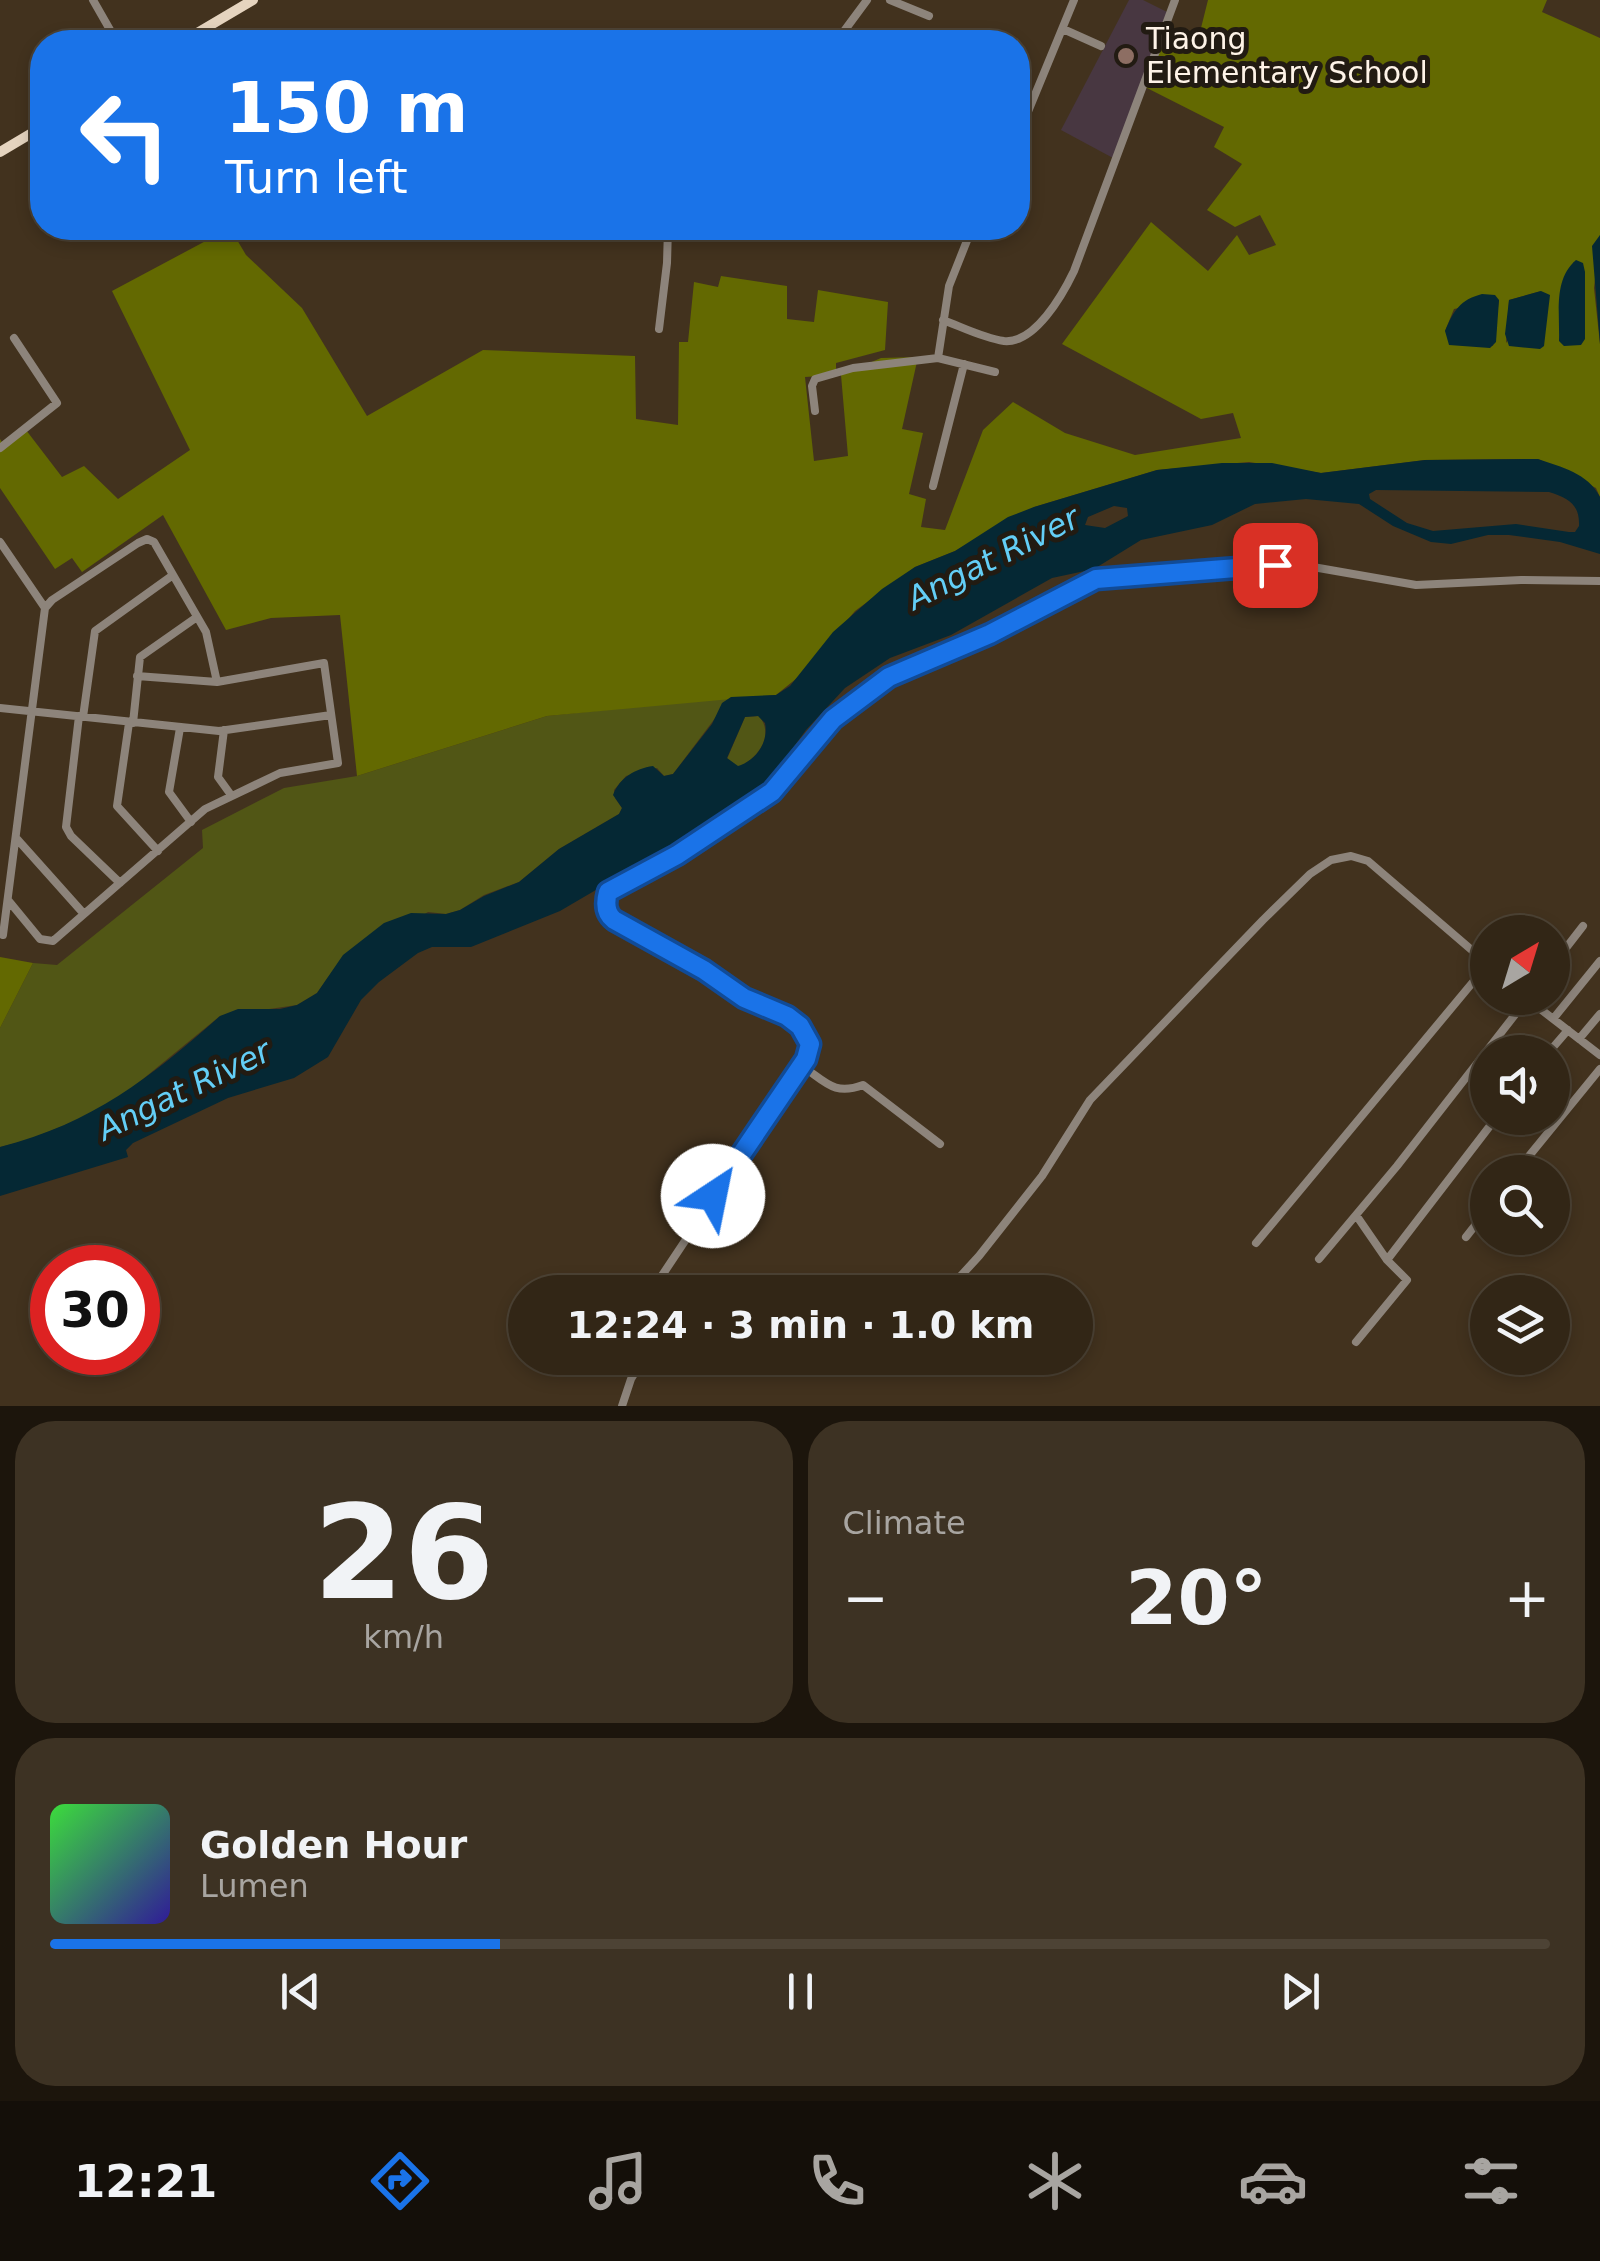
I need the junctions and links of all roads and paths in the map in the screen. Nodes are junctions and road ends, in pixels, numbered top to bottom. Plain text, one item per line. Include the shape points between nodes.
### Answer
1 (93, 0) edge
2 (253, 0) edge
3 (867, 0) edge
4 (890, 0) edge
5 (1074, 0) edge
6 (1175, 0) edge
7 (928, 16) dead end
8 (1062, 29) junction
9 (110, 30) edge
10 (202, 30) edge
11 (845, 30) edge
12 (1101, 46) dead end
13 (1030, 107) edge
14 (30, 134) edge
15 (0, 152) edge
16 (668, 240) edge
17 (967, 240) edge
18 (943, 320) junction
19 (659, 330) dead end
20 (14, 338) dead end
21 (938, 358) junction
22 (964, 364) junction
23 (995, 372) dead end
24 (815, 411) dead end
25 (0, 448) edge
26 (933, 486) dead end
27 (0, 542) edge
28 (173, 575) junction
29 (1600, 581) edge
30 (45, 608) junction
31 (197, 617) junction
32 (137, 676) junction
33 (216, 682) junction
34 (0, 708) edge
35 (32, 712) junction
36 (331, 715) junction
37 (81, 717) junction
38 (131, 723) junction
39 (180, 728) junction
40 (224, 730) junction
41 (231, 795) junction
42 (192, 822) junction
43 (16, 839) junction
44 (158, 851) junction
45 (120, 884) junction
46 (8, 900) junction
47 (84, 914) junction
48 (1583, 926) dead end
49 (4, 935) dead end
50 (1570, 943) edge
51 (1600, 961) edge
52 (1600, 1014) edge
53 (1514, 1015) edge
54 (1549, 1015) edge
55 (1553, 1018) junction
56 (1568, 1030) junction
57 (1564, 1035) edge
58 (1579, 1040) junction
59 (1600, 1055) edge
60 (802, 1066) junction
61 (1600, 1069) edge
62 (1483, 1135) edge
63 (940, 1144) dead end
64 (1530, 1155) edge
65 (1356, 1215) junction
66 (1470, 1232) edge
67 (1466, 1237) dead end
68 (1256, 1243) dead end
69 (1319, 1260) dead end
70 (1387, 1260) junction
71 (662, 1275) edge
72 (960, 1275) edge
73 (1356, 1342) dead end
74 (633, 1375) edge
75 (622, 1406) edge

1 - 9 street
2 - 10 main road
3 - 11 street
4 - 7 street
5 - 8 street
6 - 18 street via 1059,303 1018,339 1006,341
8 - 12 street
8 - 13 street
14 - 15 main road
16 - 19 street
17 - 18 street
18 - 21 street
20 - 25 street via 57,404
21 - 22 street
21 - 24 street via 815,378
22 - 23 street
22 - 26 street
27 - 30 street
28 - 30 street via 147,539
28 - 31 street
28 - 37 street via 94,631
29 - 60 street via 1416,585 1290,564 1104,577 889,677 833,719 772,792 608,892 605,901 614,920 800,1026 810,1044
30 - 35 street
31 - 32 street via 140,656
31 - 33 street
32 - 33 street
32 - 38 street
33 - 36 street via 324,664
34 - 35 street
35 - 37 street
35 - 43 street
36 - 40 street
36 - 41 street via 338,764 280,773
37 - 38 street
37 - 45 street via 66,827
38 - 39 street
38 - 44 street via 118,806
39 - 40 street
39 - 42 street via 169,792
40 - 41 street via 218,777
41 - 42 street
42 - 44 street
43 - 46 street
43 - 47 street
44 - 45 street
45 - 47 street
46 - 47 street via 47,942
46 - 49 street
48 - 50 street
51 - 55 street
52 - 58 street
53 - 65 street
54 - 55 street
55 - 56 street
56 - 57 street
56 - 58 street
58 - 59 street
60 - 63 street via 838,1090 864,1085
60 - 71 street
61 - 64 street
62 - 70 street
65 - 69 street
65 - 70 street
66 - 67 street
68 - 72 street via 1488,964 1368,860 1330,860 1310,874 1197,987 1090,1100 1042,1176
70 - 73 street via 1406,1286
74 - 75 street

